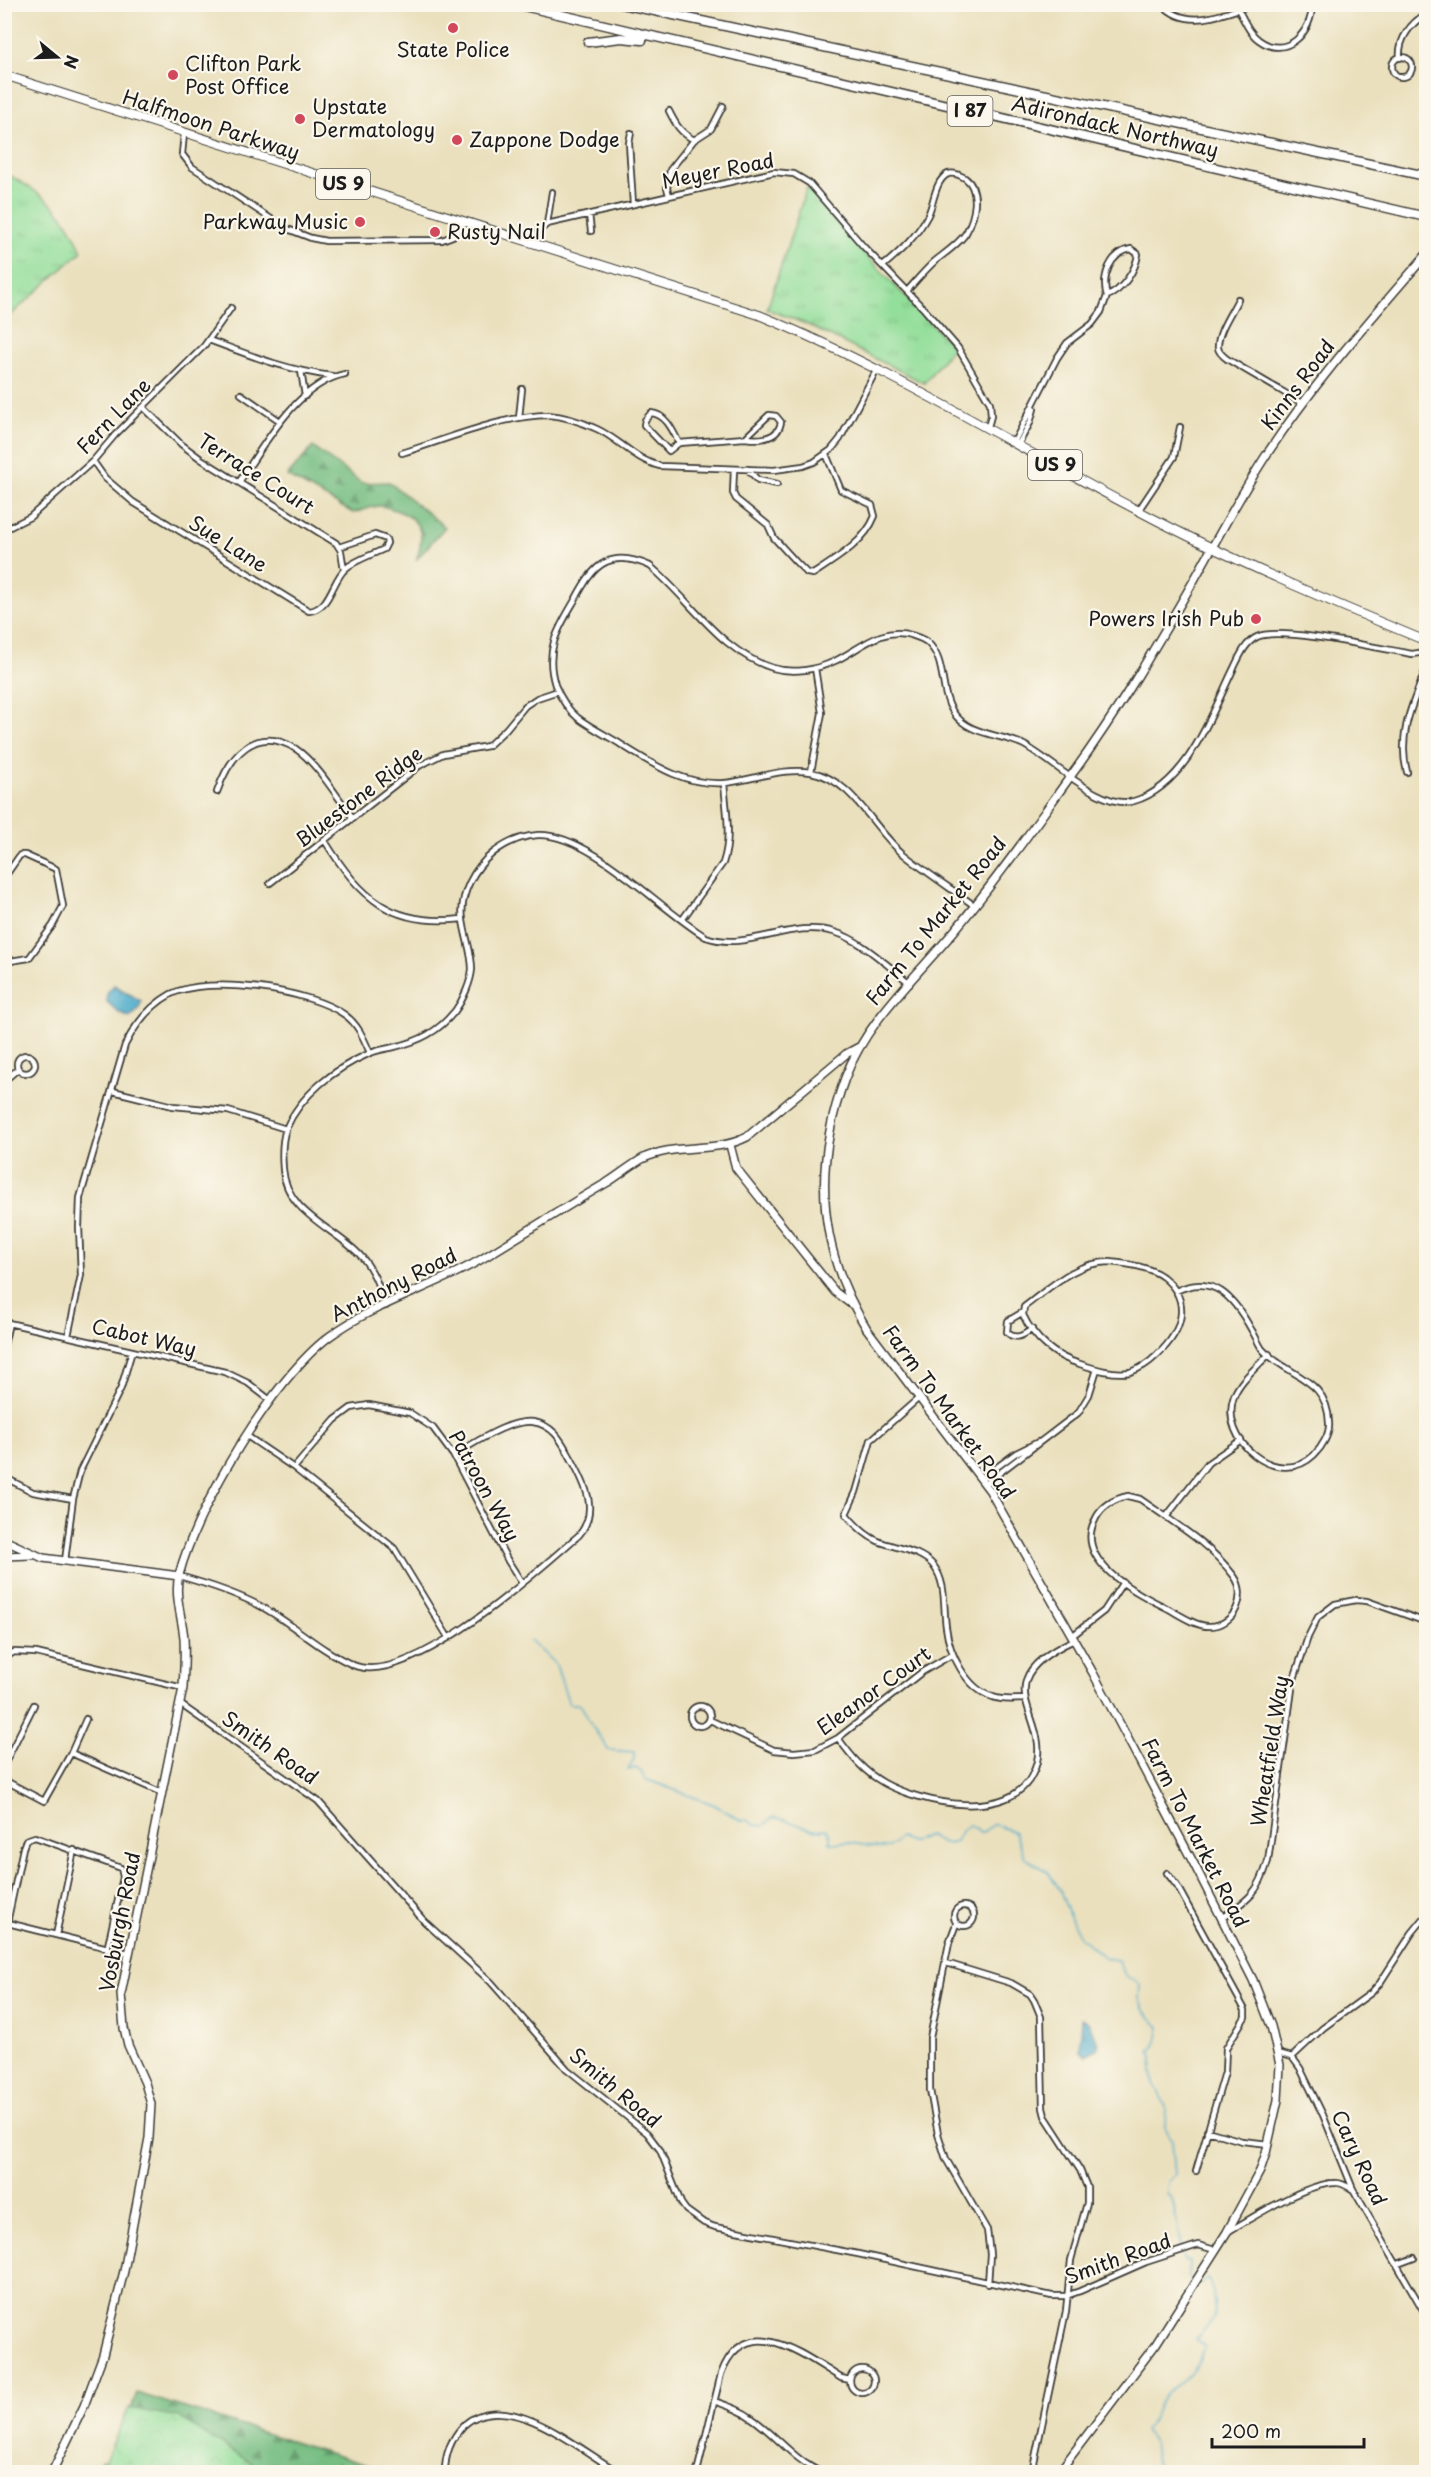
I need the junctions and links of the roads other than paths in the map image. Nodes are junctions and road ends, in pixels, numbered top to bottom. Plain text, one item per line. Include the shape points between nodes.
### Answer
1 (515, 4) edge
2 (622, 4) edge
3 (1162, 4) edge
4 (1254, 4) edge
5 (1312, 4) edge
6 (1238, 9) junction
7 (1426, 14) edge
8 (588, 42) dead end
9 (699, 49) junction
10 (1400, 58) junction
11 (4, 75) edge
12 (723, 106) dead end
13 (669, 111) dead end
14 (632, 133) dead end
15 (184, 134) junction
16 (694, 140) junction
17 (1426, 176) edge
18 (552, 192) dead end
19 (669, 195) junction
20 (633, 204) junction
21 (589, 214) junction
22 (1426, 217) edge
23 (463, 222) junction
24 (547, 224) junction
25 (591, 231) dead end
26 (532, 244) junction
27 (1426, 255) edge
28 (883, 266) junction
29 (907, 291) junction
30 (1107, 296) junction
31 (1238, 298) dead end
32 (231, 308) dead end
33 (209, 340) junction
34 (877, 369) junction
35 (301, 371) junction
36 (345, 374) dead end
37 (332, 376) junction
38 (522, 389) dead end
39 (241, 394) dead end
40 (305, 396) junction
41 (1302, 403) junction
42 (143, 407) junction
43 (519, 418) junction
44 (280, 422) junction
45 (988, 427) junction
46 (1180, 427) dead end
47 (745, 438) junction
48 (679, 443) junction
49 (1016, 443) junction
50 (402, 453) dead end
51 (826, 454) junction
52 (93, 461) junction
53 (734, 469) junction
54 (747, 469) junction
55 (239, 482) junction
56 (777, 484) dead end
57 (1138, 511) junction
58 (4, 530) edge
59 (339, 547) junction
60 (1212, 547) junction
61 (344, 570) junction
62 (1426, 641) edge
63 (1426, 652) edge
64 (815, 668) junction
65 (1426, 669) edge
66 (558, 691) junction
67 (812, 772) junction
68 (1407, 772) dead end
69 (1070, 777) junction
70 (724, 783) junction
71 (218, 792) dead end
72 (352, 818) junction
73 (325, 842) junction
74 (4, 878) edge
75 (270, 883) dead end
76 (975, 906) junction
77 (462, 919) junction
78 (682, 920) junction
79 (4, 962) edge
80 (910, 983) junction
81 (859, 1047) junction
82 (369, 1053) junction
83 (18, 1069) junction
84 (4, 1081) edge
85 (112, 1090) junction
86 (286, 1129) junction
87 (729, 1145) junction
88 (1176, 1291) junction
89 (851, 1304) junction
90 (386, 1305) junction
91 (1023, 1312) junction
92 (7, 1323) edge
93 (1032, 1329) junction
94 (68, 1336) junction
95 (4, 1345) edge
96 (132, 1351) junction
97 (1269, 1354) junction
98 (1097, 1369) junction
99 (920, 1398) junction
100 (270, 1400) junction
101 (247, 1436) junction
102 (1241, 1440) junction
103 (453, 1455) junction
104 (294, 1468) junction
105 (4, 1478) edge
106 (983, 1481) junction
107 (73, 1499) junction
108 (1166, 1517) junction
109 (4, 1540) edge
110 (34, 1555) junction
111 (4, 1556) edge
112 (65, 1561) junction
113 (179, 1576) junction
114 (1123, 1582) junction
115 (522, 1583) junction
116 (1426, 1622) edge
117 (448, 1637) junction
118 (1073, 1638) junction
119 (953, 1654) junction
120 (4, 1658) edge
121 (183, 1688) junction
122 (1025, 1699) junction
123 (180, 1704) junction
124 (34, 1705) dead end
125 (86, 1719) dead end
126 (710, 1719) junction
127 (838, 1738) junction
128 (71, 1753) junction
129 (4, 1765) edge
130 (4, 1780) edge
131 (162, 1793) junction
132 (74, 1850) junction
133 (1167, 1873) dead end
134 (1426, 1916) edge
135 (1221, 1918) junction
136 (6, 1922) edge
137 (956, 1924) junction
138 (56, 1935) junction
139 (107, 1950) junction
140 (128, 1953) junction
141 (946, 1963) junction
142 (1278, 2053) junction
143 (1292, 2057) junction
144 (1207, 2131) junction
145 (1269, 2144) junction
146 (1196, 2171) dead end
147 (1353, 2189) junction
148 (1227, 2232) junction
149 (1215, 2250) junction
150 (1414, 2258) dead end
151 (1398, 2264) junction
152 (988, 2284) junction
153 (1066, 2295) junction
154 (1426, 2315) edge
155 (850, 2380) junction
156 (714, 2401) junction
157 (52, 2472) edge
158 (445, 2472) edge
159 (628, 2472) edge
160 (697, 2472) edge
161 (821, 2472) edge
162 (1032, 2472) edge
163 (1059, 2472) edge

1 - 9 highway, Adirondack Northway / I 87
2 - 17 highway, Adirondack Northway / I 87
3 - 6 street via 1191,19 1206,19
4 - 6 street
5 - 6 street via 1303,35 1291,44 1276,46 1257,39
7 - 10 street via 1407,32 1399,50
8 - 9 highway via 632,38
9 - 22 highway, Adirondack Northway / I 87
10 - 10 street via 1412,64 1404,77 1393,70 1393,63
11 - 15 main road, Halfmoon Parkway / US 9
12 - 16 street via 711,129
13 - 16 street via 682,134
14 - 20 street via 629,152
15 - 23 main road, Halfmoon Parkway / US 9
15 - 23 street via 182,154 192,167 283,227 311,238 442,240 455,234
16 - 19 street via 670,170
18 - 24 street
19 - 20 street, Meyer Road
19 - 28 street, Meyer Road via 774,172 794,174 809,183
20 - 21 street, Meyer Road
21 - 24 street, Meyer Road
21 - 25 street
23 - 26 main road, Halfmoon Parkway / US 9
24 - 26 street
26 - 34 main road, Halfmoon Parkway / US 9 via 759,315
27 - 41 street, Kinns Road
28 - 29 street, Meyer Road
28 - 29 street via 918,231 941,180 954,173 973,186 976,198 966,234
29 - 45 street, Meyer Road via 958,348 976,378 990,403
30 - 30 street via 1117,290 1136,265 1135,250 1126,250 1109,265
30 - 49 street via 1092,324 1067,343 1047,374 1030,423
31 - 41 street via 1223,330 1220,352
32 - 33 street, Fern Lane
33 - 35 street
33 - 42 street, Fern Lane
34 - 45 main road, US 9
34 - 51 street via 840,439
35 - 37 street
35 - 40 street
36 - 37 street
37 - 40 street
38 - 43 street
39 - 44 street
40 - 44 street
41 - 60 street, Kinns Road
42 - 52 street, Fern Lane
42 - 55 street, Terrace Court via 181,444
43 - 50 street
43 - 53 street via 550,415 584,424 652,464
44 - 55 street
45 - 49 main road, US 9
46 - 57 street via 1173,460
47 - 47 street via 757,440 774,435 781,422 776,416 769,416
47 - 48 street
48 - 48 street via 662,417 657,413 648,416 644,425 669,451
49 - 57 main road, US 9
51 - 53 street via 841,490 872,505 875,516 858,541 813,574 796,562 774,538 768,525 736,500
51 - 54 street via 803,466
52 - 58 street, Fern Lane via 30,517
52 - 61 street, Sue Lane via 105,478 133,502 305,609 313,611 323,605
53 - 54 street
54 - 56 street via 758,480
55 - 59 street, Terrace Court
57 - 60 main road, US 9
59 - 61 street
59 - 61 street via 375,535 387,543 384,549
60 - 62 main road, US 9 via 1319,598
60 - 69 street, Farm To Market Road via 1133,683
63 - 69 street via 1412,654 1295,635 1258,636 1240,655 1202,736 1164,783 1133,801 1122,802
64 - 66 street via 786,671 739,654 650,566 616,559 591,575 558,630 549,663
64 - 67 street via 822,713
64 - 69 street via 882,635 902,632 920,638 929,643 938,657 952,711 985,734 1023,745
65 - 68 street via 1407,719 1402,746
66 - 70 street via 581,720 662,770 682,778
66 - 72 street, Bluestone Ridge via 525,706 488,746 431,759
67 - 70 street via 786,772
67 - 76 street via 841,786 900,850
69 - 76 street, Farm To Market Road
70 - 78 street via 726,854
71 - 72 street via 228,764 237,754 250,745 270,741 297,750
72 - 73 street, Bluestone Ridge
73 - 75 street, Bluestone Ridge
73 - 77 street via 360,888 389,910 419,920
74 - 79 street via 20,855 53,866 58,872 63,906 29,958
76 - 80 street, Farm To Market Road
77 - 78 street via 469,883 487,857 514,840 538,835 563,838 586,848
77 - 82 street via 472,970 457,1008 426,1037
78 - 80 street via 706,937 725,941 811,929 831,931 853,940
80 - 81 street, Farm To Market Road
81 - 87 street, Anthony Road via 747,1137
81 - 89 street, Farm To Market Road via 832,1118 823,1177 830,1240
82 - 85 street via 356,1026 335,1008 231,984 197,987 170,995 133,1029
82 - 86 street via 317,1088
83 - 83 street via 31,1072 34,1060 21,1056
83 - 84 street
85 - 86 street via 162,1104 228,1112
85 - 94 street via 81,1198 81,1275
86 - 90 street via 283,1151 287,1188 306,1212 359,1255 372,1272
87 - 89 street via 736,1168 839,1297
87 - 90 street, Anthony Road via 680,1148 643,1159 477,1262
88 - 91 street via 1154,1271 1100,1262 1074,1270 1024,1307
88 - 97 street via 1203,1285 1224,1293 1233,1300
88 - 98 street via 1181,1314 1178,1331 1168,1345 1131,1371
89 - 99 street, Farm To Market Road
90 - 100 street, Anthony Road via 331,1336
91 - 93 street
91 - 93 street via 1008,1321 1007,1332 1016,1337
92 - 94 street, Cabot Way
92 - 95 street
93 - 98 street via 1058,1356
94 - 96 street, Cabot Way
96 - 100 street, Cabot Way via 235,1376
96 - 107 street via 117,1395 80,1471
97 - 102 street via 1233,1398 1232,1422
97 - 102 street via 1319,1390 1326,1401 1330,1428 1314,1456 1300,1464 1283,1466 1256,1459
98 - 106 street via 1078,1413
99 - 106 street, Farm To Market Road
99 - 119 street via 871,1440 846,1513 872,1538 918,1555 932,1565 943,1585 946,1628
100 - 101 street, Anthony Road
101 - 104 street
101 - 113 street, Anthony Road via 201,1518
102 - 108 street via 1208,1463
103 - 104 street, Patroon Way via 433,1428 410,1413 369,1405 357,1406 335,1420
103 - 115 street, Patroon Way
103 - 115 street via 508,1426 533,1422 557,1434 588,1488 589,1512 584,1530
104 - 117 street via 394,1548
105 - 107 street via 33,1492
106 - 118 street, Farm To Market Road
107 - 112 street
108 - 114 street via 1140,1499 1128,1496 1100,1510 1089,1534 1091,1547 1101,1563
108 - 114 street via 1215,1553 1239,1584 1241,1597 1231,1618 1209,1627 1158,1604
109 - 110 street
110 - 111 street
110 - 112 street
112 - 113 street
113 - 117 street via 244,1598 363,1668 393,1666
113 - 121 street, Vosburgh Road via 185,1653
114 - 118 street via 1104,1611
115 - 117 street
116 - 135 street, Wheatfield Way via 1356,1600 1335,1604 1318,1617 1293,1682 1263,1880 1244,1903
118 - 122 street via 1037,1663 1026,1683
118 - 135 street, Farm To Market Road
119 - 122 street via 966,1676 985,1694
119 - 127 street, Eleanor Court via 922,1672
120 - 121 street via 14,1652 36,1653
121 - 123 street, Vosburgh Road
122 - 127 street via 1037,1743 1036,1767 1022,1788 992,1802 951,1804 888,1785 859,1764
123 - 131 street, Vosburgh Road
123 - 152 street, Smith Road via 318,1801 425,1922 491,1982 567,2069 647,2133 660,2150 681,2203 704,2223
124 - 129 street
125 - 128 street
126 - 126 street, Eleanor Court via 703,1706 690,1713 697,1726
126 - 127 street, Eleanor Court via 767,1748 785,1752 815,1750
128 - 130 street via 44,1801
128 - 131 street
131 - 140 street, Vosburgh Road
132 - 136 street via 35,1837 26,1840
132 - 138 street
132 - 139 street via 116,1865 123,1872
133 - 144 street via 1245,2010 1245,2017 1226,2048 1225,2072
134 - 143 street via 1375,1988
135 - 142 street, Farm To Market Road via 1264,2006
136 - 138 street
137 - 137 street via 962,1927 972,1923 974,1913 963,1906 957,1908
137 - 141 street
138 - 139 street
139 - 140 street
140 - 157 street, Vosburgh Road via 121,1994 123,2028 151,2104 149,2138 124,2271 103,2355
141 - 152 street via 930,2038 930,2090 946,2159 989,2236
141 - 153 street via 1011,1983 1030,1994 1038,2008 1045,2116 1087,2187 1087,2203
142 - 143 street
142 - 145 street, Farm To Market Road via 1278,2100
143 - 147 street, Cary Road via 1323,2115
144 - 145 street
144 - 146 street
145 - 148 street, Farm To Market Road via 1260,2171
147 - 148 street via 1339,2182 1320,2186
147 - 151 street, Cary Road
148 - 149 street, Farm To Market Road
149 - 153 street, Smith Road via 1198,2245
149 - 163 street, Farm To Market Road via 1156,2344
150 - 151 street
151 - 154 street, Cary Road
152 - 153 street, Smith Road via 1039,2295
153 - 162 street via 1066,2311
155 - 155 street via 860,2393 868,2392 874,2382 870,2372 863,2369 853,2373
155 - 156 street via 781,2343 760,2340 742,2347 724,2364
156 - 160 street
156 - 161 street via 754,2419
158 - 159 street via 449,2446 457,2433 480,2416 501,2412 524,2417 612,2469

